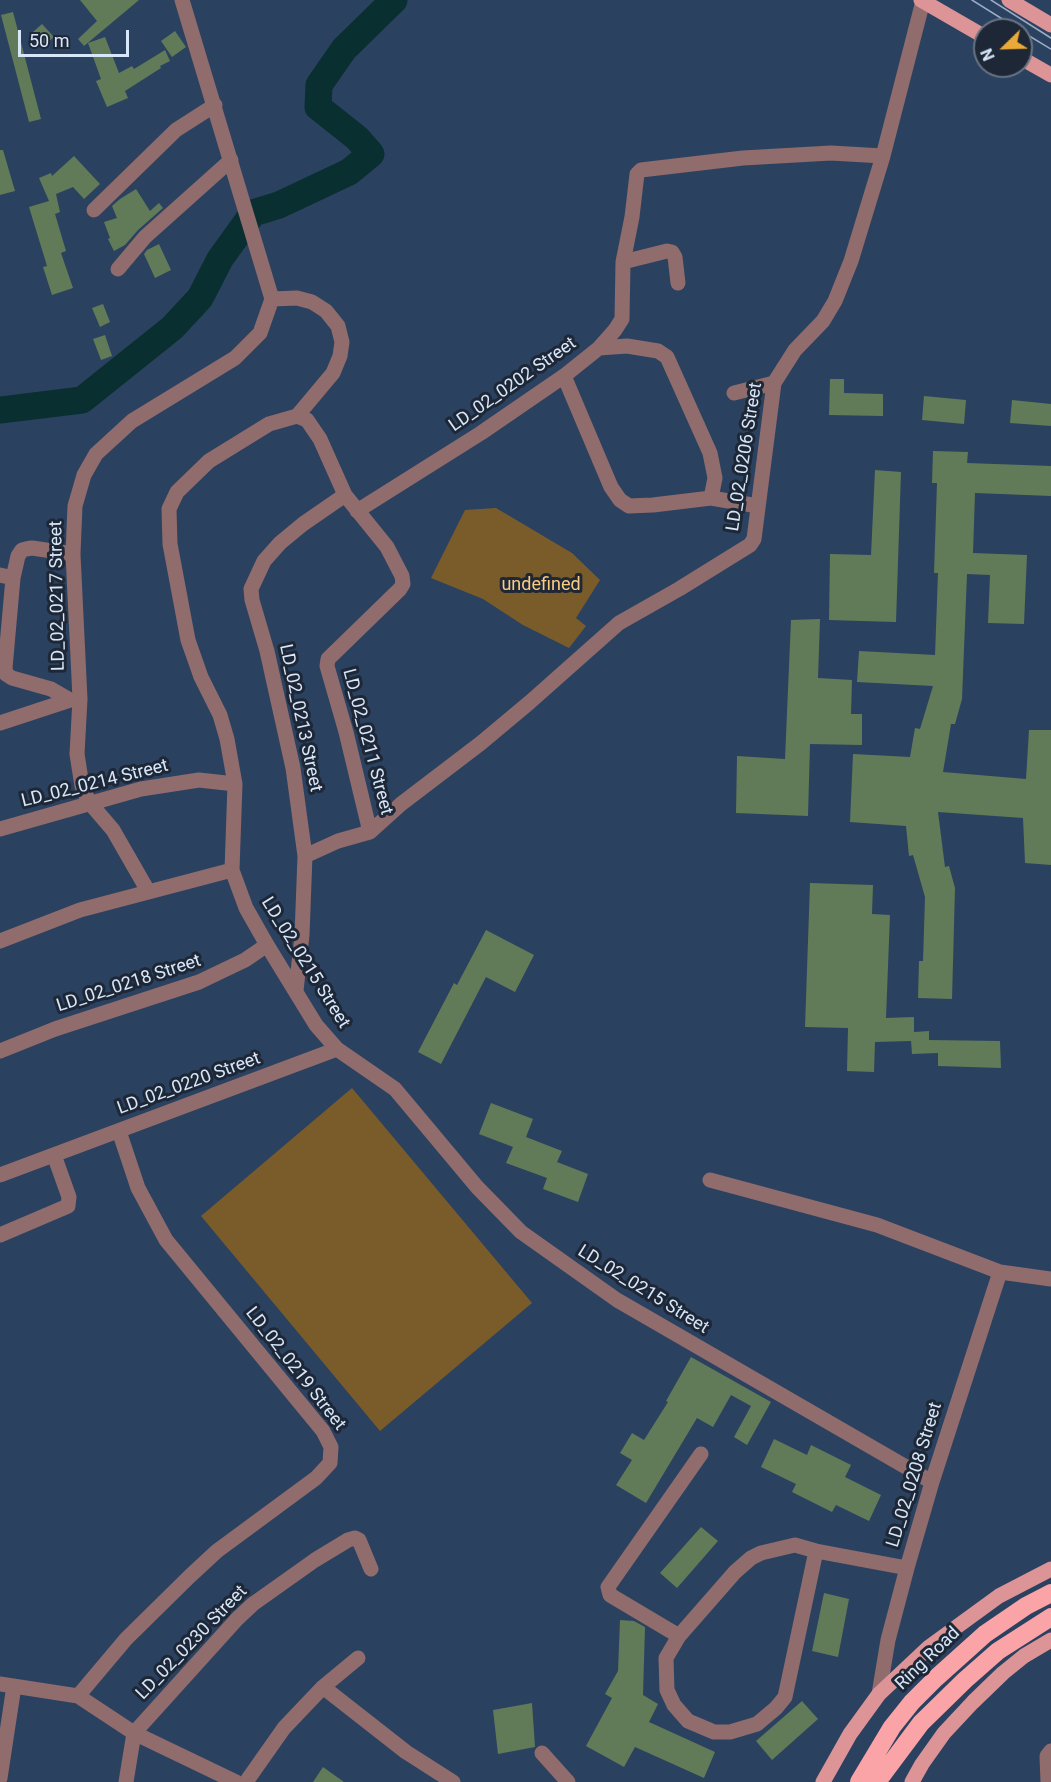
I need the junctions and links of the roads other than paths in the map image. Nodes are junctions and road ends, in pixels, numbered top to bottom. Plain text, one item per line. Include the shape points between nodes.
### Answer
1 (184, 0) edge
2 (1009, 0) edge
3 (922, 1) edge
4 (1051, 25) edge
5 (973, 31) edge
6 (1033, 65) edge
7 (1051, 75) edge
8 (215, 105) junction
9 (883, 156) junction
10 (231, 160) junction
11 (94, 210) dead end
12 (622, 262) junction
13 (118, 269) dead end
14 (678, 283) dead end
15 (272, 299) junction
16 (599, 348) junction
17 (564, 376) junction
18 (774, 383) junction
19 (734, 393) dead end
20 (297, 416) junction
21 (345, 495) junction
22 (711, 498) junction
23 (758, 506) junction
24 (357, 511) junction
25 (73, 554) junction
26 (6, 576) edge
27 (75, 700) junction
28 (0, 723) edge
29 (235, 784) junction
30 (89, 802) junction
31 (0, 829) edge
32 (370, 832) junction
33 (305, 856) junction
34 (232, 870) junction
35 (148, 891) junction
36 (0, 941) edge
37 (267, 945) junction
38 (296, 991) junction
39 (337, 1049) junction
40 (0, 1051) edge
41 (119, 1131) junction
42 (54, 1155) junction
43 (0, 1175) edge
44 (710, 1180) dead end
45 (0, 1235) edge
46 (1000, 1272) junction
47 (1051, 1279) edge
48 (701, 1455) dead end
49 (932, 1482) junction
50 (816, 1551) junction
51 (907, 1568) junction
52 (371, 1569) dead end
53 (1051, 1569) edge
54 (1051, 1593) edge
55 (1044, 1621) edge
56 (679, 1636) junction
57 (1051, 1640) edge
58 (358, 1658) dead end
59 (7, 1685) edge
60 (323, 1687) junction
61 (879, 1694) junction
62 (78, 1696) junction
63 (134, 1733) junction
64 (1051, 1751) edge
65 (542, 1753) dead end
66 (0, 1778) edge
67 (126, 1782) edge
68 (236, 1782) edge
69 (246, 1782) edge
70 (453, 1782) edge
71 (568, 1782) edge
72 (823, 1782) edge
73 (859, 1782) edge
74 (877, 1782) edge
75 (912, 1782) edge
76 (1048, 1782) edge

1 - 8 street
2 - 4 main road
3 - 5 main road
3 - 9 street, LD_02_0206 Street
6 - 7 main road
8 - 10 street
8 - 11 street via 176,130
9 - 12 street, LD_02_0202 Street via 831,153 743,158 641,170 637,174
9 - 18 street, LD_02_0206 Street via 835,301
10 - 13 street via 145,237
10 - 15 street
12 - 14 street via 672,252
12 - 16 street, LD_02_0202 Street via 622,319
15 - 20 street via 312,302 338,326 342,342 333,373
15 - 25 street, LD_02_0217 Street via 260,333 236,358 132,421 96,453 84,475 75,506
16 - 17 street, LD_02_0202 Street
16 - 22 street via 627,346 658,351 667,357 710,453 715,478
17 - 22 street via 620,500 629,506
17 - 24 street, LD_02_0202 Street
18 - 19 street
18 - 23 street, LD_02_0206 Street
20 - 21 street via 307,420 320,439
20 - 29 street, LD_02_0215 Street via 269,424 209,461 177,492 169,509 170,544 188,640 220,715
21 - 24 street
21 - 33 street, LD_02_0213 Street via 280,543 264,561 251,589 293,768
22 - 23 street
23 - 32 street, LD_02_0206 Street via 750,545 619,623 530,702
24 - 32 street, LD_02_0211 Street via 387,547 403,584 328,658
25 - 26 street via 22,550
25 - 27 street, LD_02_0217 Street
26 - 27 street via 6,674
27 - 28 street
27 - 30 street, LD_02_0217 Street via 77,754
29 - 30 street, LD_02_0214 Street via 199,780
29 - 34 street, LD_02_0215 Street
30 - 31 street, LD_02_0214 Street
30 - 35 street via 113,830
32 - 33 street
33 - 38 street, LD_02_0213 Street
34 - 35 street
34 - 37 street, LD_02_0215 Street via 246,908
35 - 36 street via 80,910
37 - 38 street, LD_02_0215 Street
37 - 40 street, LD_02_0218 Street via 200,982
38 - 39 street, LD_02_0215 Street
39 - 41 street, LD_02_0220 Street
39 - 49 street, LD_02_0215 Street via 395,1089 477,1187 521,1232 617,1300
41 - 42 street, LD_02_0220 Street
41 - 62 street, LD_02_0219 Street via 138,1188 166,1240 323,1431 331,1447 330,1463 316,1478 204,1563 126,1640
42 - 43 street, LD_02_0220 Street
42 - 45 street via 69,1197 68,1206
44 - 46 street via 877,1225
46 - 47 street
46 - 49 street, LD_02_0208 Street
48 - 56 street via 608,1587 610,1595
49 - 51 street, LD_02_0208 Street
50 - 51 street
50 - 56 street via 795,1545 751,1558
50 - 56 street via 785,1697 757,1724 714,1732 688,1721 674,1705 665,1674 666,1658
51 - 61 street, LD_02_0208 Street
52 - 63 street, LD_02_0230 Street via 355,1538 315,1560 237,1619
53 - 61 main road via 981,1608 929,1647
54 - 73 highway, Ring Road via 985,1634 912,1702
55 - 74 highway via 998,1651 921,1723
57 - 75 main road via 1003,1673 966,1710 944,1733
58 - 60 street
59 - 62 street
59 - 66 street
60 - 69 street via 284,1728
60 - 70 street via 406,1752
61 - 72 main road
62 - 63 street
63 - 67 street
63 - 68 street
64 - 76 street via 1047,1756
65 - 71 street

